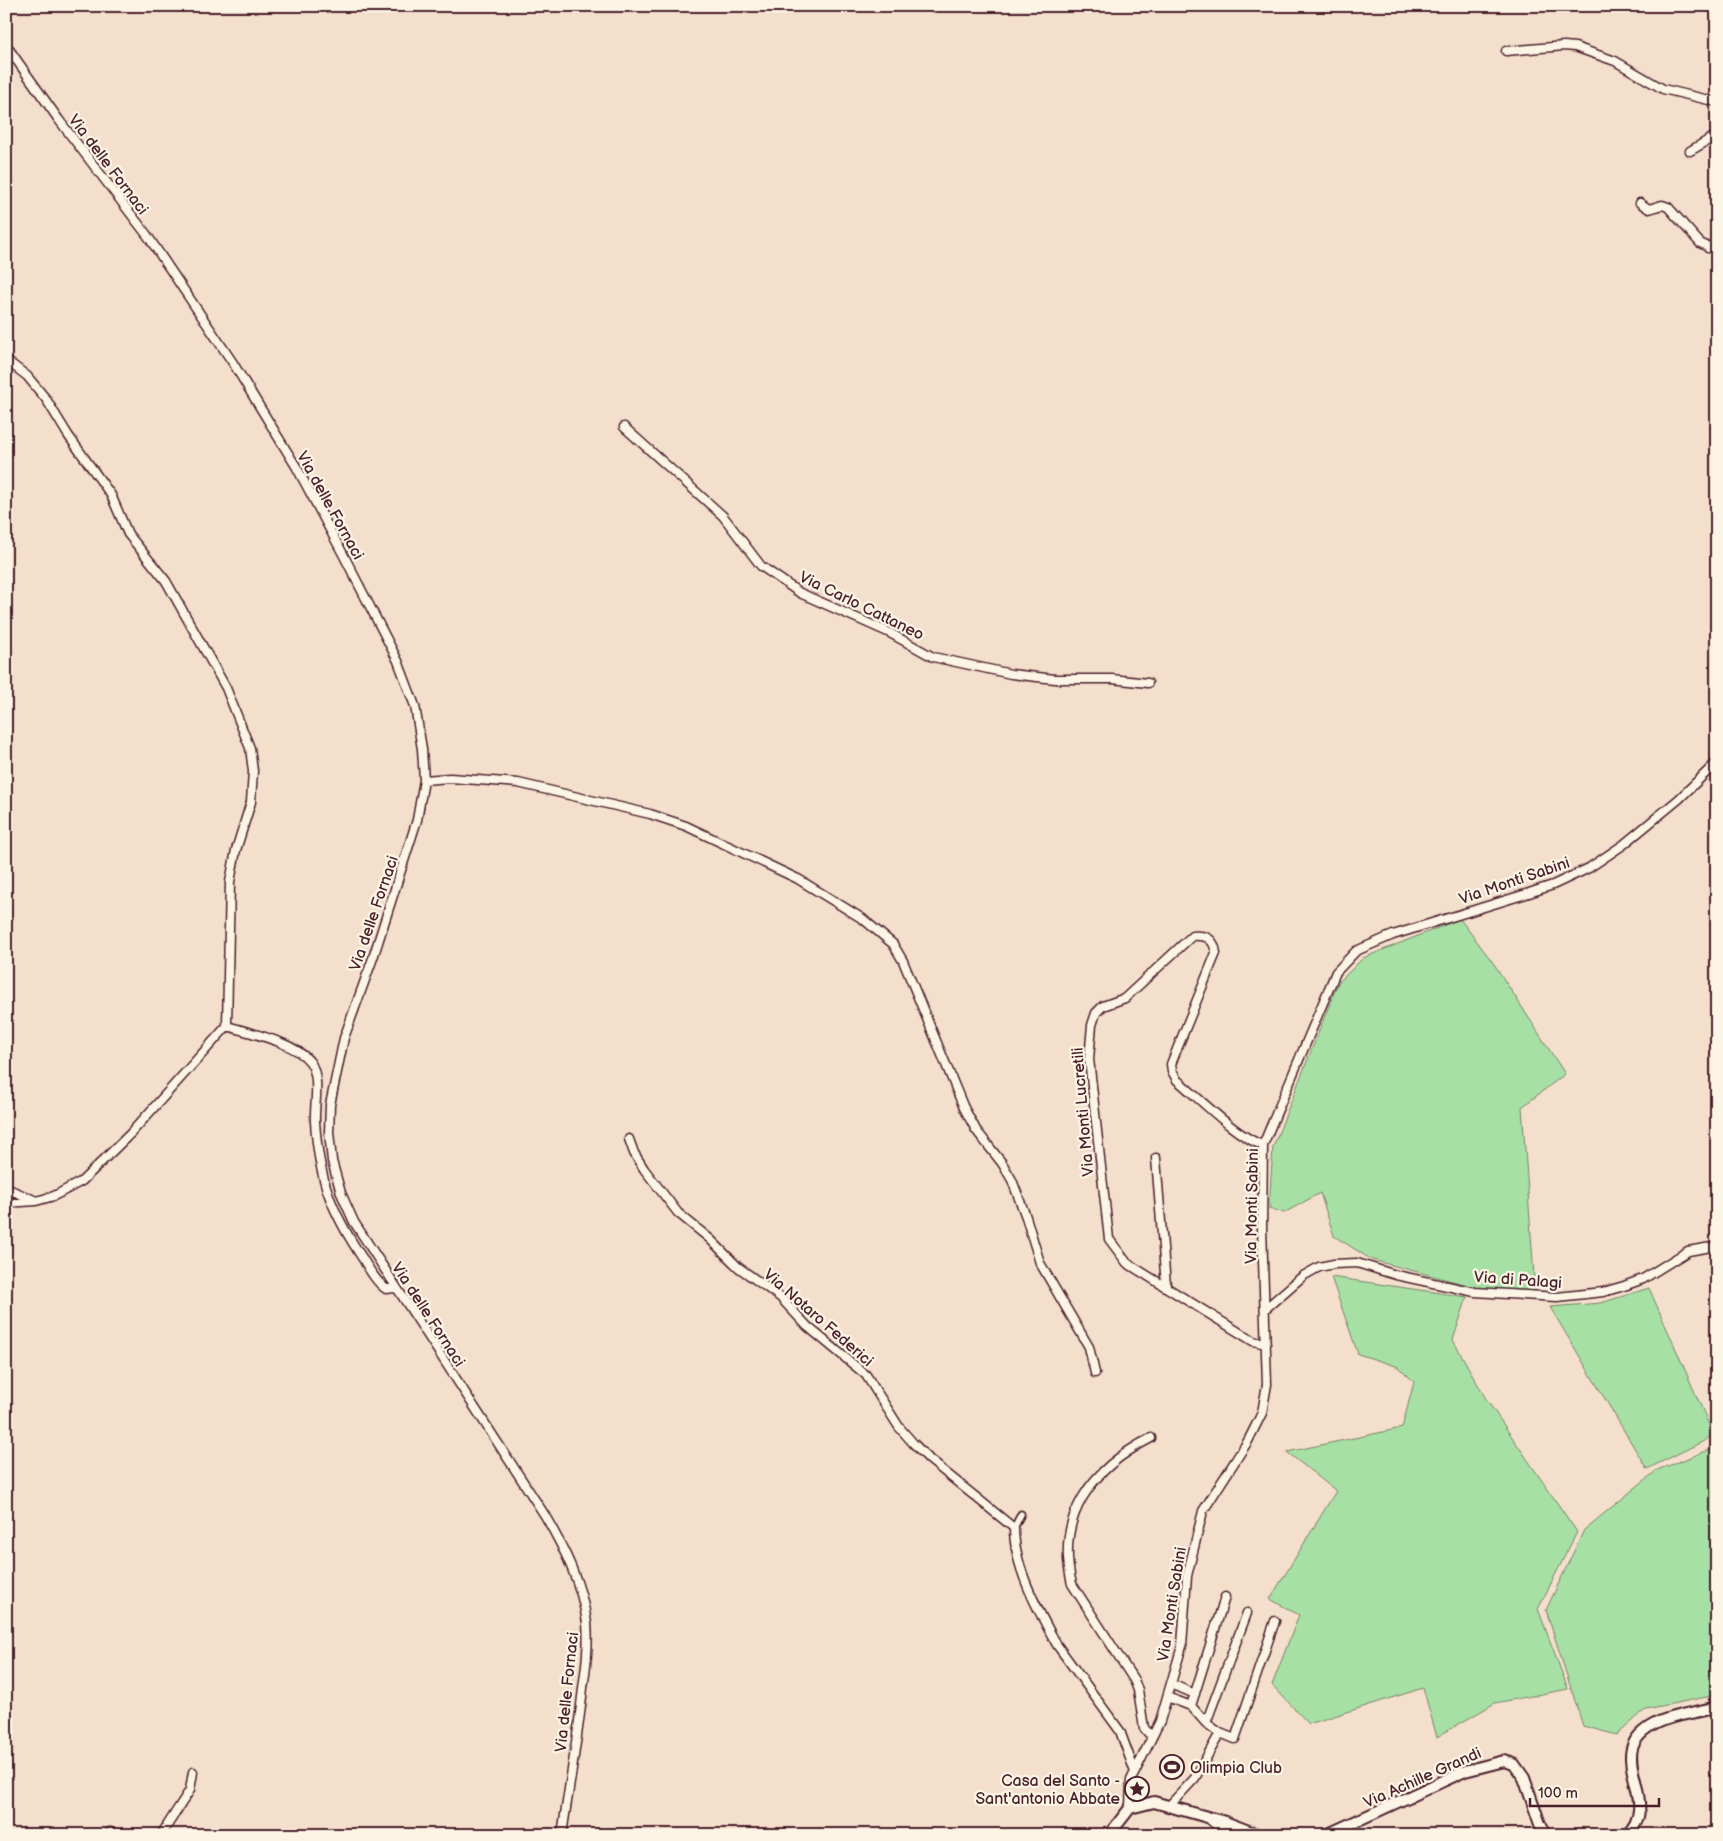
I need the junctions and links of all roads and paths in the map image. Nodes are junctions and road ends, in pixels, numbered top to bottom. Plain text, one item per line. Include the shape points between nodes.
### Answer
1 (6, 45) edge
2 (1506, 51) dead end
3 (1717, 102) edge
4 (1717, 135) edge
5 (1690, 151) dead end
6 (1640, 202) dead end
7 (1717, 242) edge
8 (1708, 248) junction
9 (1717, 251) edge
10 (6, 360) edge
11 (624, 427) dead end
12 (1148, 683) dead end
13 (1717, 762) edge
14 (424, 780) junction
15 (227, 1026) junction
16 (629, 1139) dead end
17 (1263, 1145) junction
18 (1156, 1158) dead end
19 (6, 1188) edge
20 (36, 1201) junction
21 (6, 1203) edge
22 (1717, 1246) edge
23 (1166, 1286) junction
24 (395, 1288) junction
25 (1265, 1309) junction
26 (1266, 1344) junction
27 (1095, 1373) dead end
28 (1151, 1438) dead end
29 (1021, 1514) dead end
30 (1014, 1528) junction
31 (1225, 1597) dead end
32 (1247, 1613) dead end
33 (1275, 1621) dead end
34 (1171, 1684) junction
35 (1195, 1694) junction
36 (1167, 1698) junction
37 (1191, 1706) junction
38 (1717, 1707) edge
39 (1206, 1723) junction
40 (1220, 1733) junction
41 (1152, 1737) junction
42 (193, 1772) dead end
43 (1135, 1772) junction
44 (1169, 1806) junction
45 (1130, 1808) junction
46 (1207, 1817) junction
47 (161, 1835) edge
48 (562, 1835) edge
49 (1109, 1835) edge
50 (1227, 1835) edge
51 (1259, 1835) edge
52 (1326, 1835) edge
53 (1546, 1835) edge
54 (1627, 1835) edge

1 - 14 street, Via delle Fornaci via 147,235 233,363 297,468 408,683 419,726
2 - 3 street via 1574,47 1615,61 1667,91
4 - 5 street
6 - 8 street via 1650,209 1662,205 1668,207
7 - 8 street
8 - 9 street
10 - 15 street via 43,394 111,495 128,534 166,581 224,683 250,748 254,771 252,793 233,861 230,888
11 - 12 street, Via Carlo Cattaneo via 723,516 761,566 800,592 888,632 933,657 1011,674
13 - 17 street, Via Monti Sabini via 1680,799 1615,851 1579,873 1526,894 1393,935 1350,956 1333,978
14 - 24 street, Via delle Fornaci via 414,834 344,1038 330,1112 332,1160 346,1206
14 - 27 street via 450,778 527,785 650,814 686,826 798,879 888,938 903,961 964,1108 1012,1180 1040,1263 1089,1347
15 - 20 street via 131,1134 85,1178 65,1191
15 - 24 street via 289,1047 311,1064 319,1160 333,1210 345,1234 379,1282 386,1289
16 - 30 street, Via Notaro Federici via 644,1169 678,1212 866,1375 899,1427 919,1448
17 - 23 street, Via Monti Lucretili via 1233,1126 1177,1080 1172,1071 1171,1064 1216,953 1210,939 1202,935 1192,936 1125,998 1103,1006 1096,1013 1089,1044 1109,1239 1127,1263
17 - 25 street, Via Monti Sabini
18 - 23 street
19 - 20 street
20 - 21 street
22 - 25 street, Via di Palagi via 1688,1251 1643,1279 1624,1286 1603,1292 1557,1297 1475,1292 1396,1275 1357,1262 1334,1264 1319,1267 1303,1276
23 - 26 street, Via Monti Lucretili via 1253,1341
24 - 48 street, Via delle Fornaci via 544,1514 565,1552 578,1585 587,1623 587,1654
25 - 26 street, Via Monti Sabini
26 - 34 street, Via Monti Sabini via 1267,1384 1262,1413 1203,1511 1187,1576 1182,1646
28 - 41 street via 1112,1465 1080,1499 1069,1528 1068,1567 1072,1584 1134,1680 1144,1728
29 - 30 street
30 - 43 street via 1014,1545 1020,1563 1050,1632 1120,1731
31 - 35 street
32 - 39 street
33 - 40 street via 1235,1739
34 - 35 street
34 - 36 street, Via Monti Sabini
35 - 37 street
36 - 37 street
36 - 41 street, Via Monti Sabini
37 - 39 street
38 - 54 main road via 1655,1724 1633,1742 1629,1761 1640,1807 1636,1822
39 - 40 street
40 - 44 street via 1195,1778
41 - 43 street, Via Monti Sabini
42 - 47 street via 190,1790
43 - 45 street, Via Monti Sabini via 1131,1780
44 - 45 main road via 1154,1802
44 - 46 main road
45 - 49 main road
46 - 50 street
46 - 51 main road
52 - 53 main road, Via Achille Grandi via 1465,1771 1504,1761 1514,1764 1524,1778

